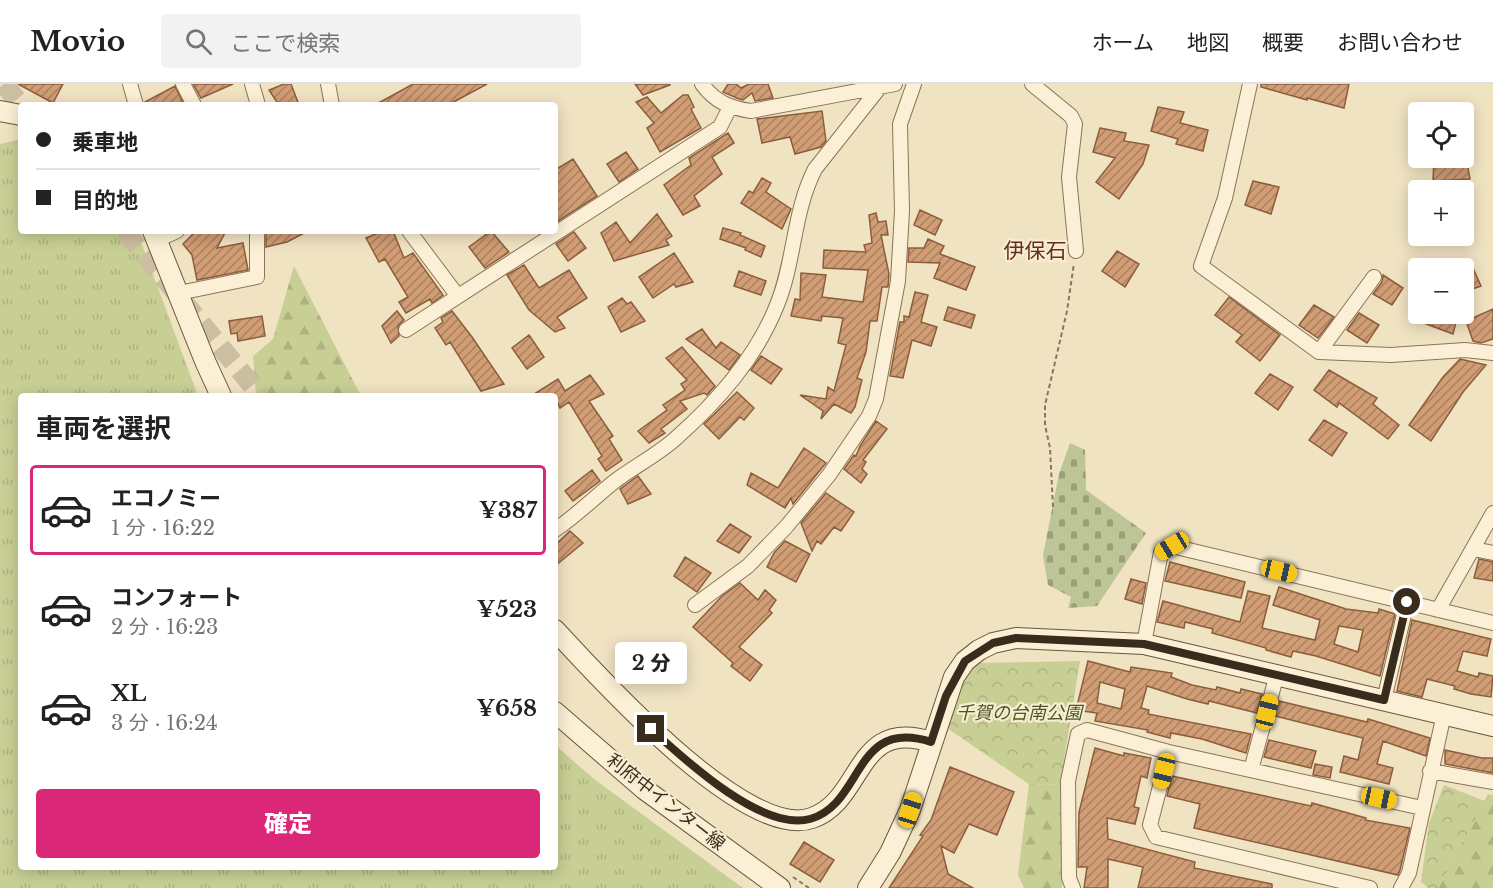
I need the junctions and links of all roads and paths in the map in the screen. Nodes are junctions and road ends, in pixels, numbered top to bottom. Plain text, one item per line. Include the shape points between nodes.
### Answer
1 (130, 84) edge
2 (183, 84) edge
3 (252, 84) edge
4 (328, 84) edge
5 (702, 84) edge
6 (895, 84) edge
7 (914, 84) edge
8 (1032, 84) edge
9 (1250, 84) edge
10 (879, 87) junction
11 (135, 102) edge
12 (192, 102) edge
13 (257, 102) edge
14 (331, 102) edge
15 (730, 107) junction
16 (0, 111) edge
17 (18, 114) edge
18 (558, 231) edge
19 (257, 234) edge
20 (411, 234) edge
21 (553, 234) edge
22 (155, 235) edge
23 (1076, 251) joint
24 (1374, 278) dead end
25 (179, 293) junction
26 (457, 296) junction
27 (405, 330) dead end
28 (1319, 352) junction
29 (1493, 353) edge
30 (220, 393) edge
31 (1053, 507) dead end
32 (1493, 513) edge
33 (558, 528) edge
34 (1473, 549) junction
35 (1493, 553) edge
36 (1407, 602) junction
37 (695, 605) dead end
38 (1438, 610) junction
39 (1493, 623) edge
40 (558, 633) edge
41 (1144, 644) junction
42 (1277, 674) junction
43 (1384, 700) junction
44 (1444, 714) junction
45 (558, 715) edge
46 (1493, 726) edge
47 (931, 742) junction
48 (1169, 752) junction
49 (1251, 770) junction
50 (1430, 771) junction
51 (1493, 782) edge
52 (1422, 808) junction
53 (780, 888) edge
54 (868, 888) edge
55 (1073, 888) edge
56 (1370, 888) edge
57 (1401, 888) edge

1 - 11 street
2 - 12 street
3 - 13 street
4 - 14 street
5 - 15 street
6 - 10 street
7 - 37 street via 900,124 902,211 898,281 876,399 858,433 806,505 748,566
8 - 23 street via 1071,116 1075,124 1069,177
9 - 28 street via 1225,198 1201,266
10 - 15 street via 751,111
10 - 33 street via 808,183 778,303 736,379 675,439
15 - 18 street via 720,127
16 - 17 street
19 - 25 street via 257,277
20 - 26 street
21 - 26 street
22 - 25 street
23 - 31 path via 1067,311 1045,405
24 - 28 street
25 - 30 street
26 - 27 street
28 - 29 street
32 - 34 street
34 - 35 street
34 - 38 street
36 - 38 street
36 - 41 street via 1172,546 1161,552
36 - 43 street
38 - 39 street
40 - 47 street via 651,729 697,770 779,818 799,821 824,812 845,790 864,758 886,742 901,737
41 - 42 street
41 - 47 street via 1016,638 993,643 965,661 954,677
42 - 43 street
42 - 49 street
43 - 44 street
44 - 46 street
44 - 50 street
45 - 53 street, 利府中インター線 via 644,789
47 - 54 street via 902,830
48 - 49 street
48 - 55 street via 1087,730 1078,734 1068,781 1069,878
48 - 56 street via 1150,825 1156,837
49 - 52 street
50 - 51 street
50 - 52 street
52 - 57 street via 1409,873

